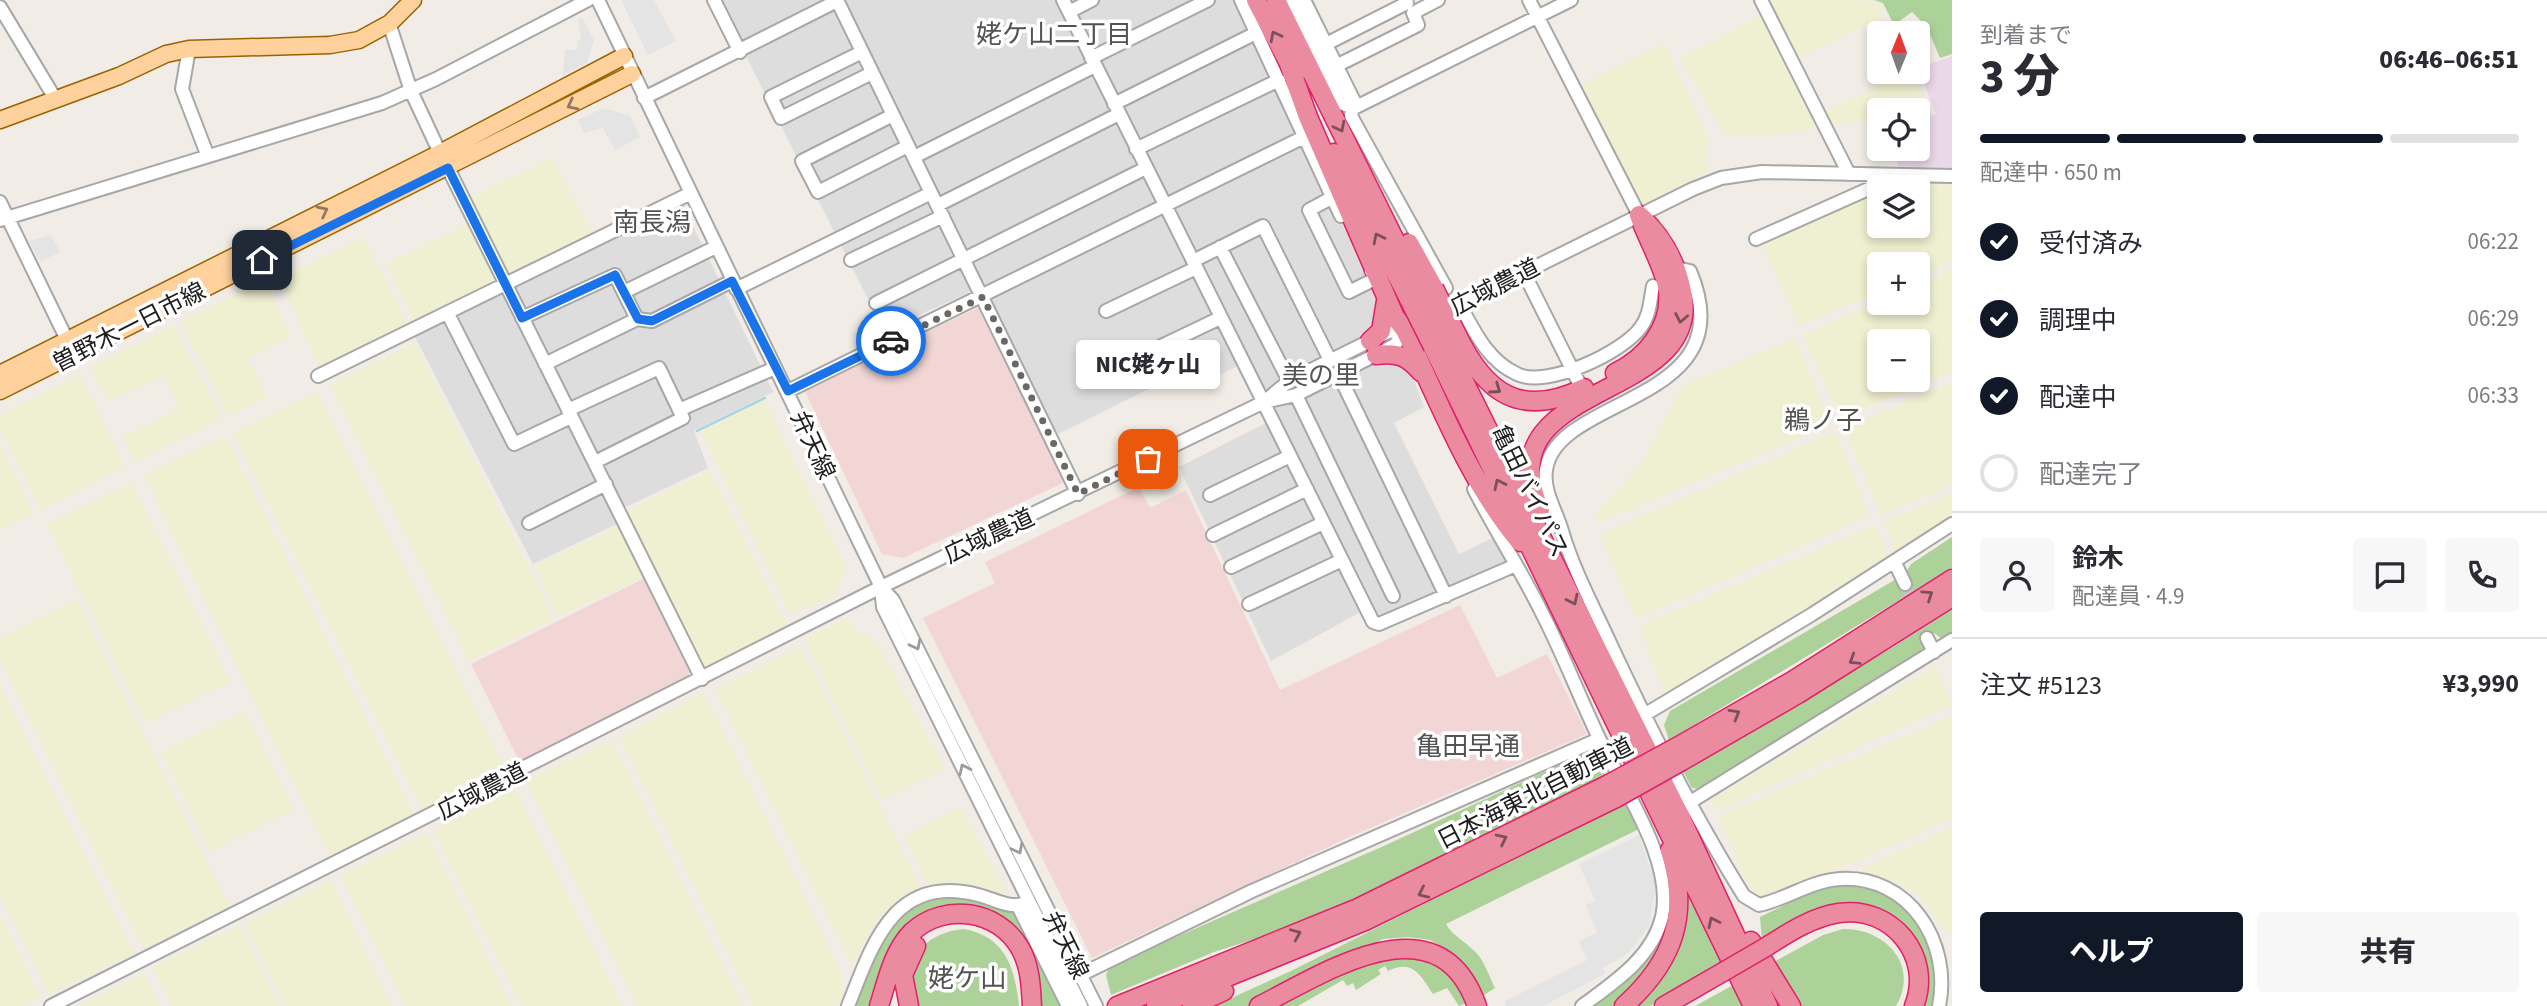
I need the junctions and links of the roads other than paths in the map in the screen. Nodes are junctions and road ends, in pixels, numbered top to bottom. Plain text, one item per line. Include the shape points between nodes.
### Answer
1 (413, 0) edge
2 (588, 0) edge
3 (598, 0) edge
4 (714, 0) edge
5 (837, 0) edge
6 (1092, 0) edge
7 (1208, 0) edge
8 (1241, 0) edge
9 (1256, 0) edge
10 (1276, 0) edge
11 (1291, 0) edge
12 (1304, 0) edge
13 (1438, 0) edge
14 (1529, 0) edge
15 (1570, 0) edge
16 (1761, 0) edge
17 (1407, 3) dead end
18 (1066, 6) edge
19 (0, 7) edge
20 (1538, 18) junction
21 (389, 23) junction
22 (1256, 33) junction
23 (1326, 44) junction
24 (189, 49) junction
25 (740, 52) junction
26 (862, 52) junction
27 (624, 56) junction
28 (1093, 62) junction
29 (1289, 64) junction
30 (1336, 66) junction
31 (872, 73) junction
32 (632, 74) junction
33 (1279, 80) junction
34 (411, 91) junction
35 (644, 98) junction
36 (57, 100) junction
37 (1354, 108) junction
38 (1117, 109) junction
39 (893, 115) junction
40 (0, 120) edge
41 (1306, 136) junction
42 (1136, 149) junction
43 (911, 152) junction
44 (440, 153) junction
45 (207, 154) junction
46 (448, 168) junction
47 (1146, 168) junction
48 (1849, 174) junction
49 (1899, 175) edge
50 (1930, 176) edge
51 (1952, 176) edge
52 (1867, 189) edge
53 (691, 193) junction
54 (931, 193) junction
55 (1333, 197) junction
56 (1163, 200) junction
57 (0, 202) edge
58 (940, 211) junction
59 (1639, 215) junction
60 (3, 219) edge
61 (1756, 239) dead end
62 (716, 247) junction
63 (1220, 247) junction
64 (964, 259) junction
65 (852, 260) dead end
66 (1194, 264) junction
67 (1683, 269) junction
68 (1524, 272) junction
69 (1377, 278) junction
70 (506, 285) junction
71 (734, 285) junction
72 (1653, 286) dead end
73 (624, 292) junction
74 (981, 292) junction
75 (1428, 292) junction
76 (1386, 297) junction
77 (876, 303) dead end
78 (1460, 305) junction
79 (1106, 312) dead end
80 (448, 314) junction
81 (522, 318) junction
82 (1220, 318) junction
83 (638, 319) junction
84 (1405, 330) junction
85 (1445, 341) junction
86 (71, 348) junction
87 (1373, 348) junction
88 (1330, 360) junction
89 (1128, 362) dead end
90 (545, 364) junction
91 (775, 368) junction
92 (1571, 368) junction
93 (1338, 373) junction
94 (0, 374) edge
95 (318, 376) dead end
96 (1289, 381) junction
97 (1430, 383) junction
98 (1578, 383) dead end
99 (0, 391) edge
100 (788, 391) junction
101 (1296, 395) junction
102 (1264, 402) junction
103 (1589, 404) dead end
104 (679, 410) junction
105 (570, 413) junction
106 (1446, 415) junction
107 (1596, 419) junction
108 (1290, 456) junction
109 (595, 462) junction
110 (606, 484) junction
111 (1307, 489) junction
112 (1078, 494) junction
113 (1210, 495) dead end
114 (529, 523) dead end
115 (1324, 523) junction
116 (1952, 524) edge
117 (1213, 535) dead end
118 (1342, 560) junction
119 (1547, 563) junction
120 (1895, 563) junction
121 (1516, 565) junction
122 (1231, 567) dead end
123 (1952, 579) edge
124 (1905, 584) tunnel mouth
125 (881, 587) junction
126 (1393, 596) dead end
127 (1446, 596) junction
128 (1952, 597) edge
129 (1249, 604) dead end
130 (1927, 638) tunnel mouth
131 (1952, 640) edge
132 (1934, 652) junction
133 (1584, 655) junction
134 (702, 679) junction
135 (1644, 715) junction
136 (1599, 739) junction
137 (1679, 755) junction
138 (1613, 791) junction
139 (1692, 801) junction
140 (1680, 816) junction
141 (1024, 904) junction
142 (1365, 920) junction
143 (1767, 951) junction
144 (1080, 975) junction
145 (1725, 975) junction
146 (1113, 1004) edge
147 (51, 1006) edge
148 (848, 1006) edge
149 (879, 1006) edge
150 (909, 1006) edge
151 (1022, 1006) edge
152 (1032, 1006) edge
153 (1068, 1006) edge
154 (1081, 1006) edge
155 (1096, 1006) edge
156 (1156, 1006) edge
157 (1192, 1006) edge
158 (1259, 1006) edge
159 (1477, 1006) edge
160 (1582, 1006) edge
161 (1623, 1006) edge
162 (1664, 1006) edge
163 (1680, 1006) edge
164 (1753, 1006) edge
165 (1768, 1006) edge
166 (1791, 1006) edge
167 (1903, 1006) edge
168 (1914, 1006) edge
169 (1939, 1006) edge

1 - 21 main road
2 - 34 street
3 - 27 street, 弁天線
4 - 25 street
5 - 25 street
5 - 26 street
6 - 18 street
7 - 28 street
8 - 22 street
29 -> 9 highway, 亀田バイパス
10 -> 75 highway, 亀田バイパス
11 - 37 street via 1343,104
12 - 23 street
13 - 30 street via 1413,13 1418,25
14 - 20 street
15 - 20 street
16 - 48 street
17 - 23 street
18 - 28 street
19 - 36 street
20 - 37 street
20 - 59 street
21 - 24 main road via 359,40 330,45
21 - 34 street
22 - 33 street
22 - 38 street
23 - 30 street
24 - 36 main road via 166,54
24 - 45 street via 182,89
25 - 35 street
26 - 31 street
26 - 31 street via 771,97 780,118
27 - 32 street, 弁天線
27 - 44 main road, 曽野木一日市線
28 - 38 street
28 - 43 street
29 - 69 highway
75 -> 29 highway, 亀田バイパス
30 - 37 street
31 - 39 street
32 - 35 street, 弁天線
32 -> 46 main road, 曽野木一日市線
33 - 41 street
33 - 42 street
34 - 44 street
34 - 45 street
35 - 53 street, 弁天線
36 - 40 main road
37 - 75 street via 1351,116 1426,251
38 - 42 street
38 - 58 street
39 - 43 street
39 - 43 street via 802,161 818,192
41 - 55 street
41 - 56 street
42 - 47 street
43 - 54 street
86 -> 44 main road, 曽野木一日市線
45 - 60 street
46 - 70 street
46 - 86 main road, 曽野木一日市線
47 - 56 street
47 - 64 street
48 - 49 street, 広域農道
48 - 59 street, 広域農道 via 1762,172 1721,178
50 - 51 street, 広域農道
52 - 61 street
53 - 62 street, 弁天線
53 - 70 street
54 - 58 street
54 - 71 street
55 - 69 street via 1359,256
55 - 69 street via 1309,210 1349,292
56 - 66 street
56 - 74 street
57 - 60 street
58 - 64 street
58 - 65 street
59 - 67 highway via 1659,233
59 - 68 street, 広域農道
85 -> 59 highway via 1488,384 1506,396 1528,402 1570,395 1620,370 1655,340 1668,308 1663,274
60 - 86 street
62 - 71 street, 弁天線
62 - 73 street
63 - 66 street
63 - 88 street via 1263,226
63 - 96 street
64 - 74 street
64 - 77 street
66 - 79 street
66 - 82 street
67 - 107 street via 1701,305 1699,327 1685,358 1661,382
67 -> 119 highway via 1684,309 1669,348 1643,369 1571,406 1536,445 1530,478 1549,533
68 - 78 street, 広域農道
68 - 92 street
69 - 76 highway
70 - 80 street
70 - 81 street
71 - 83 street via 652,321
71 - 91 street, 弁天線
72 - 92 street via 1648,314 1630,340
73 - 81 street via 615,275
73 - 83 street
74 - 100 street
74 - 112 street
75 - 85 highway, 亀田バイパス, bridge
75 - 85 highway, bridge
76 - 84 highway
76 - 87 highway via 1386,313
78 - 84 street, 広域農道
78 - 92 street via 1478,338 1519,376 1551,376
80 - 95 street
80 - 105 street via 514,444
81 - 90 street
82 - 89 street
82 - 102 street
83 - 90 street
84 - 87 street, 広域農道 via 1388,332
84 - 97 highway
85 - 119 highway, 亀田バイパス
86 - 94 main road, 曽野木一日市線
86 - 99 main road, 曽野木一日市線
87 - 88 street, 広域農道
87 - 93 street
87 - 97 highway via 1408,357
88 - 96 street, 広域農道
90 - 105 street
91 - 100 street, 弁天線
91 - 104 street
92 - 98 street
93 - 101 street
93 - 127 street
96 - 102 street, 広域農道
97 - 106 highway
100 - 125 street, 弁天線
101 - 102 street
101 - 126 street
102 - 108 street
102 - 112 street, 広域農道
103 - 107 street
104 - 105 street via 659,368
104 - 109 street via 683,418
105 - 109 street
106 - 119 highway via 1505,524
106 - 121 street via 1454,455
107 - 135 street via 1559,443 1546,470 1546,486 1564,543
108 - 111 street
108 - 113 street
109 - 110 street
110 - 114 street
110 - 134 street
111 - 115 street
111 - 117 street
112 - 125 street, 広域農道
115 - 118 street
115 - 122 street
116 - 120 street
118 - 127 street via 1373,622 1379,624
118 - 129 street
119 - 133 highway, 亀田バイパス
119 -> 140 highway, 亀田バイパス
120 - 124 street
120 - 135 street
121 - 127 street
121 - 136 street
137 -> 123 highway, 日本海東北自動車道
125 - 134 street, 広域農道
141 -> 125 street, 弁天線 via 883,607
125 -> 144 street, 弁天線 via 893,600
128 -> 137 highway, 日本海東北自動車道 via 1841,668
130 - 132 street
131 - 132 street
132 - 139 street
133 - 161 highway via 1664,834 1678,885 1677,921 1666,955
164 -> 133 highway, 亀田バイパス
134 - 147 street, 広域農道
135 - 139 street
136 - 144 street via 1252,891
136 - 160 street via 1652,848 1664,904 1655,934 1633,966
137 - 138 highway, 日本海東北自動車道, bridge
138 -> 142 highway, 日本海東北自動車道
146 -> 138 highway, 日本海東北自動車道 via 1250,954
139 - 169 street via 1751,902 1768,903 1808,885 1841,879 1871,882 1903,897 1925,920 1939,946 1944,976
140 - 165 highway, 亀田バイパス
140 - 166 highway
141 - 148 street via 954,892 907,905 888,920 872,943
141 - 153 street
141 - 154 street, 弁天線
142 - 156 highway, 日本海東北自動車道
142 - 157 highway
143 - 145 highway
143 - 167 highway via 1833,923 1873,925 1896,943 1905,960 1908,988
143 - 168 highway via 1824,916 1872,915 1900,932 1912,949 1919,981
144 - 155 street, 弁天線
145 - 162 highway
145 - 163 highway
149 - 152 highway via 894,960 912,933 936,918 959,913 989,919 1014,938 1028,967
150 - 151 highway via 904,975 918,943 936,930 968,924 989,930 1012,954
158 - 159 highway via 1353,959 1399,948 1427,952 1451,966 1469,986

